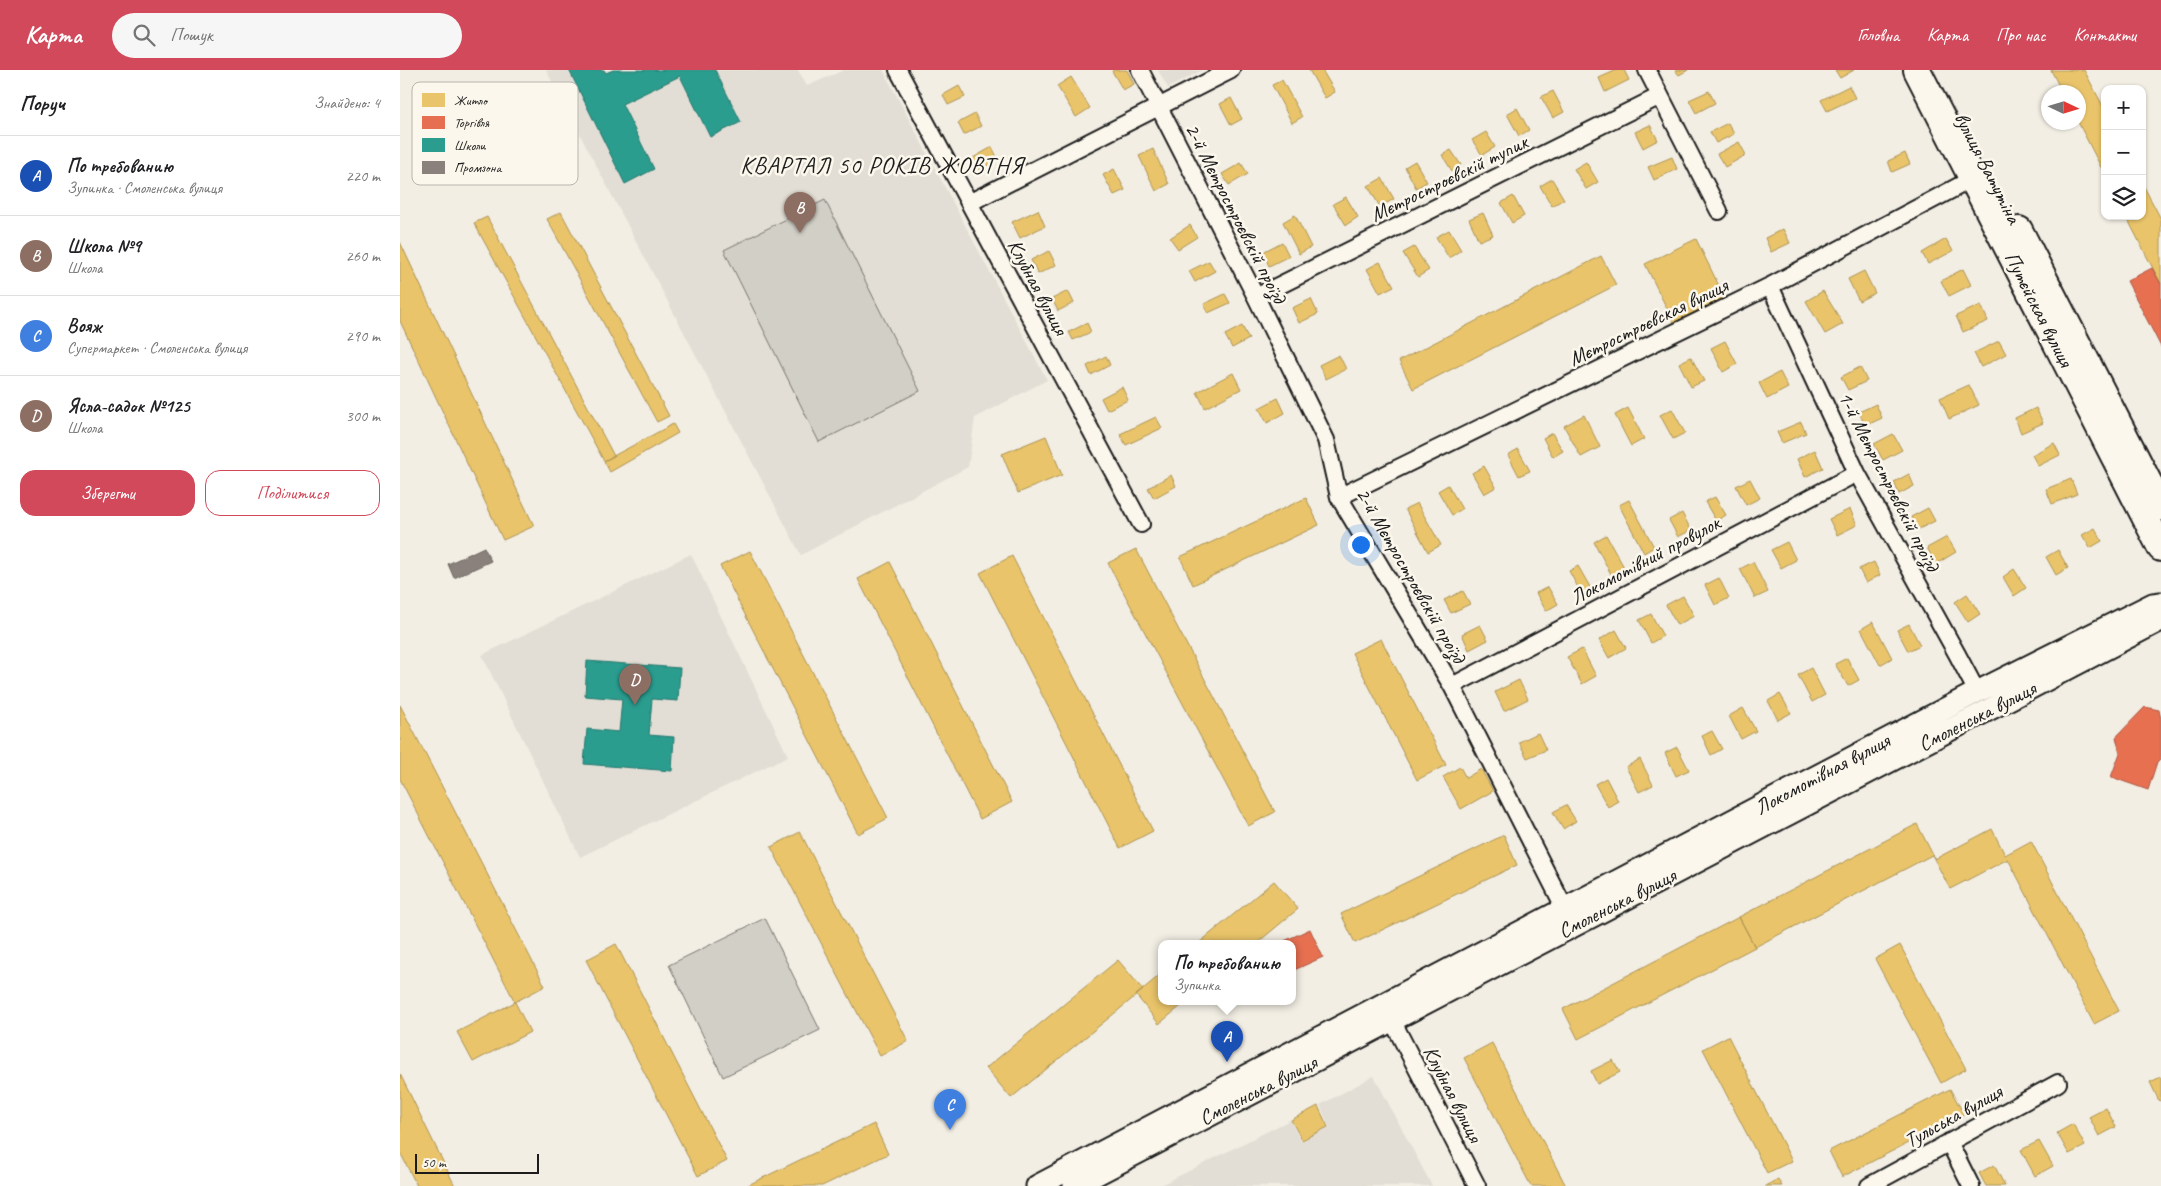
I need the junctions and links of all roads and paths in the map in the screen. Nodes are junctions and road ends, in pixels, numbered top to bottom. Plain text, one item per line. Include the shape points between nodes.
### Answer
1 (898, 70) edge
2 (1140, 70) edge
3 (1232, 70) edge
4 (1647, 70) edge
5 (1917, 70) edge
6 (1937, 70) edge
7 (1660, 96) junction
8 (1158, 107) junction
9 (1972, 179) junction
10 (969, 204) junction
11 (1719, 211) dead end
12 (1770, 286) junction
13 (1256, 297) junction
14 (1857, 473) junction
15 (1339, 496) junction
16 (2161, 507) edge
17 (1141, 524) dead end
18 (2161, 548) edge
19 (2161, 603) edge
20 (2161, 620) edge
21 (1452, 686) junction
22 (1976, 692) junction
23 (1565, 909) junction
24 (1392, 1020) junction
25 (2058, 1083) dead end
26 (1949, 1142) junction
27 (1036, 1186) edge
28 (1074, 1186) edge
29 (1478, 1186) edge
30 (1869, 1186) edge
31 (1971, 1186) edge

1 - 10 street, Клубная вулиця
2 - 8 street, 2-й Мєтростроєвскій проїзд
3 - 8 street
4 - 7 street
5 - 9 main road, Путєйская вулиця
6 - 16 main road, вулиця Ватутіна
7 - 11 street
7 - 13 street, Мєтростроєвскій тупик
8 - 10 street
8 - 13 street, 2-й Мєтростроєвскій проїзд
9 - 12 street, Мєтростроєвская вулиця
9 - 18 main road, Путєйская вулиця
10 - 17 street, Клубная вулиця
12 - 14 street, 1-й Мєтростроєвскій проїзд
12 - 15 street, Мєтростроєвская вулиця
13 - 15 street, 2-й Мєтростроєвскій проїзд via 1326,440
14 - 21 street, Локомотівний провулок
14 - 22 street, 1-й Мєтростроєвскій проїзд
15 - 21 street, 2-й Мєтростроєвскій проїзд
19 - 22 street, Локомотівная вулиця via 2153,604
20 - 24 street, Смоленська вулиця
21 - 23 street, 2-й Мєтростроєвскій проїзд
22 - 23 street, Локомотівная вулиця
23 - 27 street, Смоленська вулиця
24 - 28 street, Смоленська вулиця
24 - 29 street, Клубная вулиця
25 - 26 street, Тульська вулиця
26 - 30 street, Тульська вулиця
26 - 31 street

